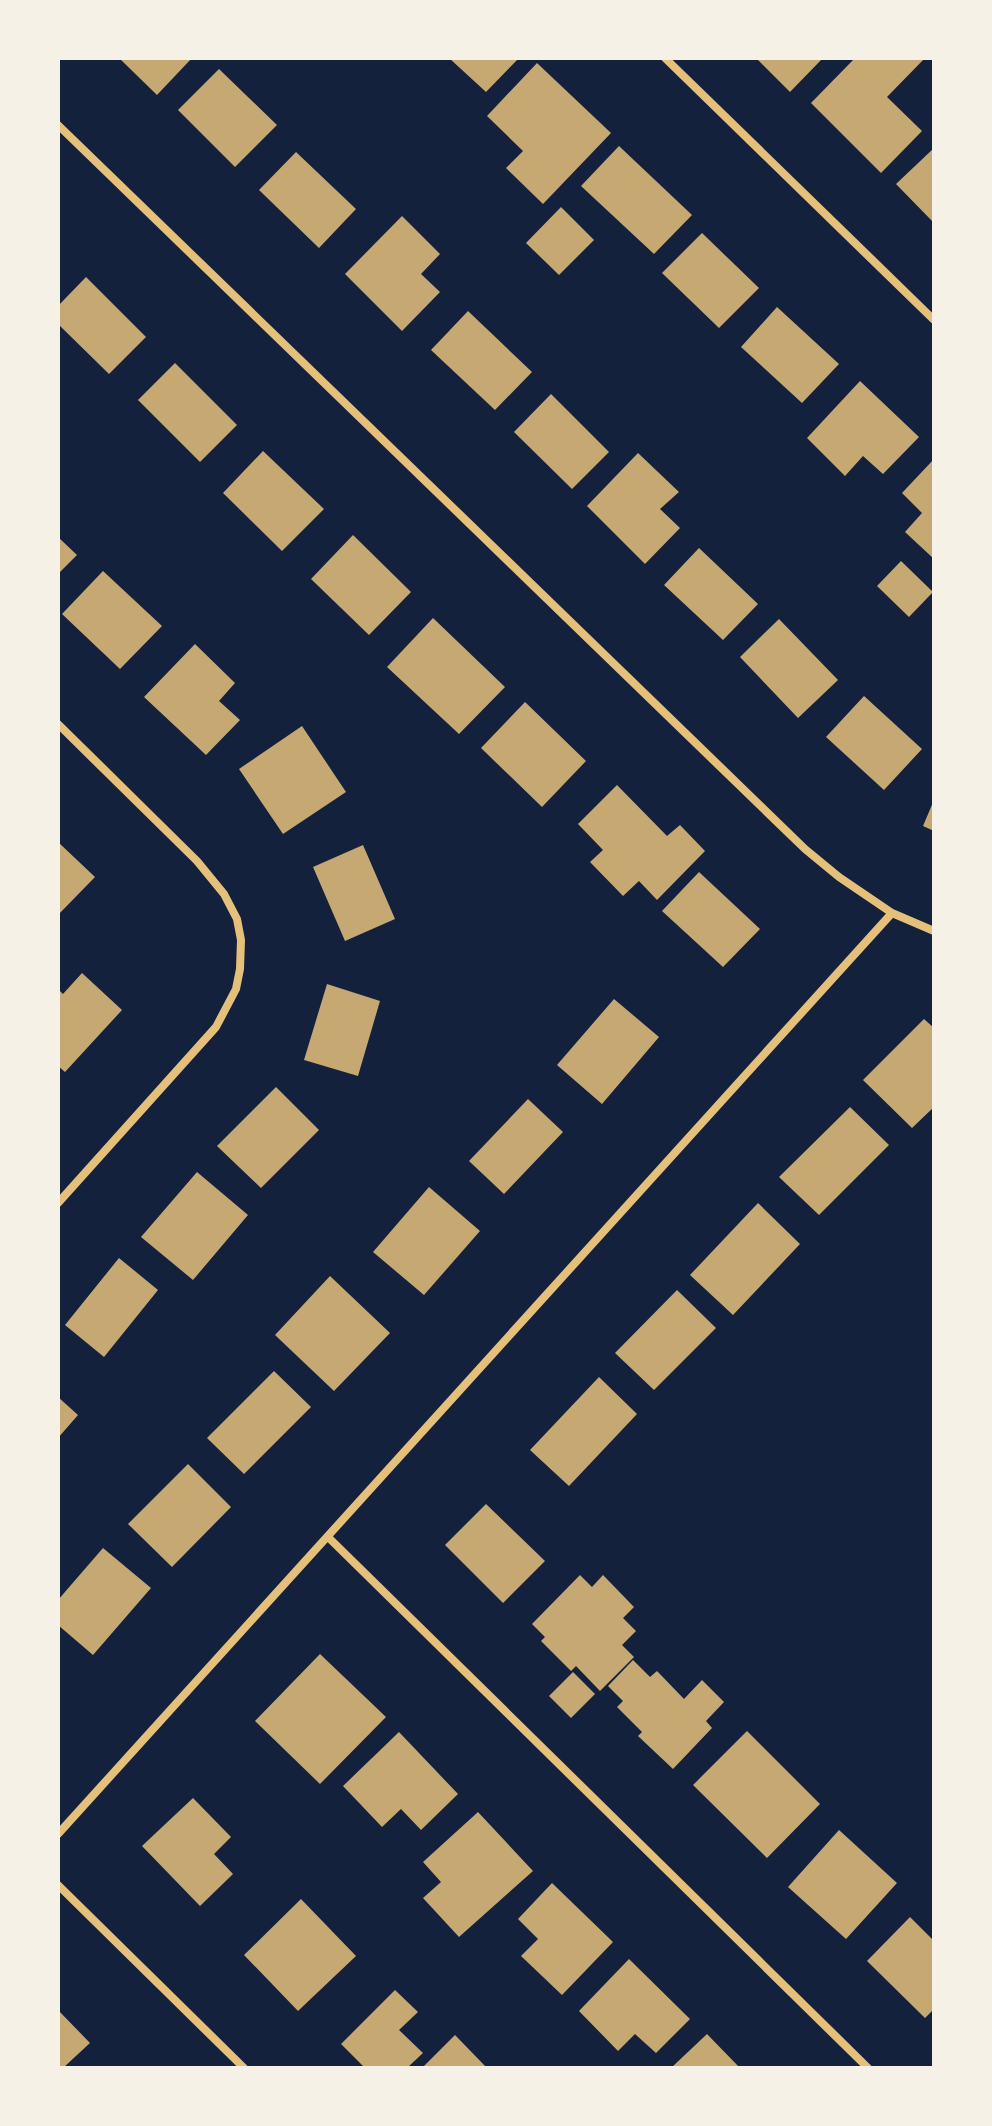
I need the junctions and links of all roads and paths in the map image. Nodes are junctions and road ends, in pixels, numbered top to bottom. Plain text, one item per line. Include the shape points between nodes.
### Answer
1 (665, 58) edge
2 (58, 125) edge
3 (934, 320) edge
4 (58, 724) edge
5 (892, 913) junction
6 (934, 931) edge
7 (58, 1203) edge
8 (328, 1537) junction
9 (58, 1834) edge
10 (58, 1885) edge
11 (244, 2068) edge
12 (868, 2068) edge

1 - 3 street
2 - 5 street via 805,849
4 - 7 street via 197,861 224,894 241,940 236,989 216,1027
5 - 6 street
5 - 8 street
8 - 9 street
8 - 12 street
10 - 11 street

